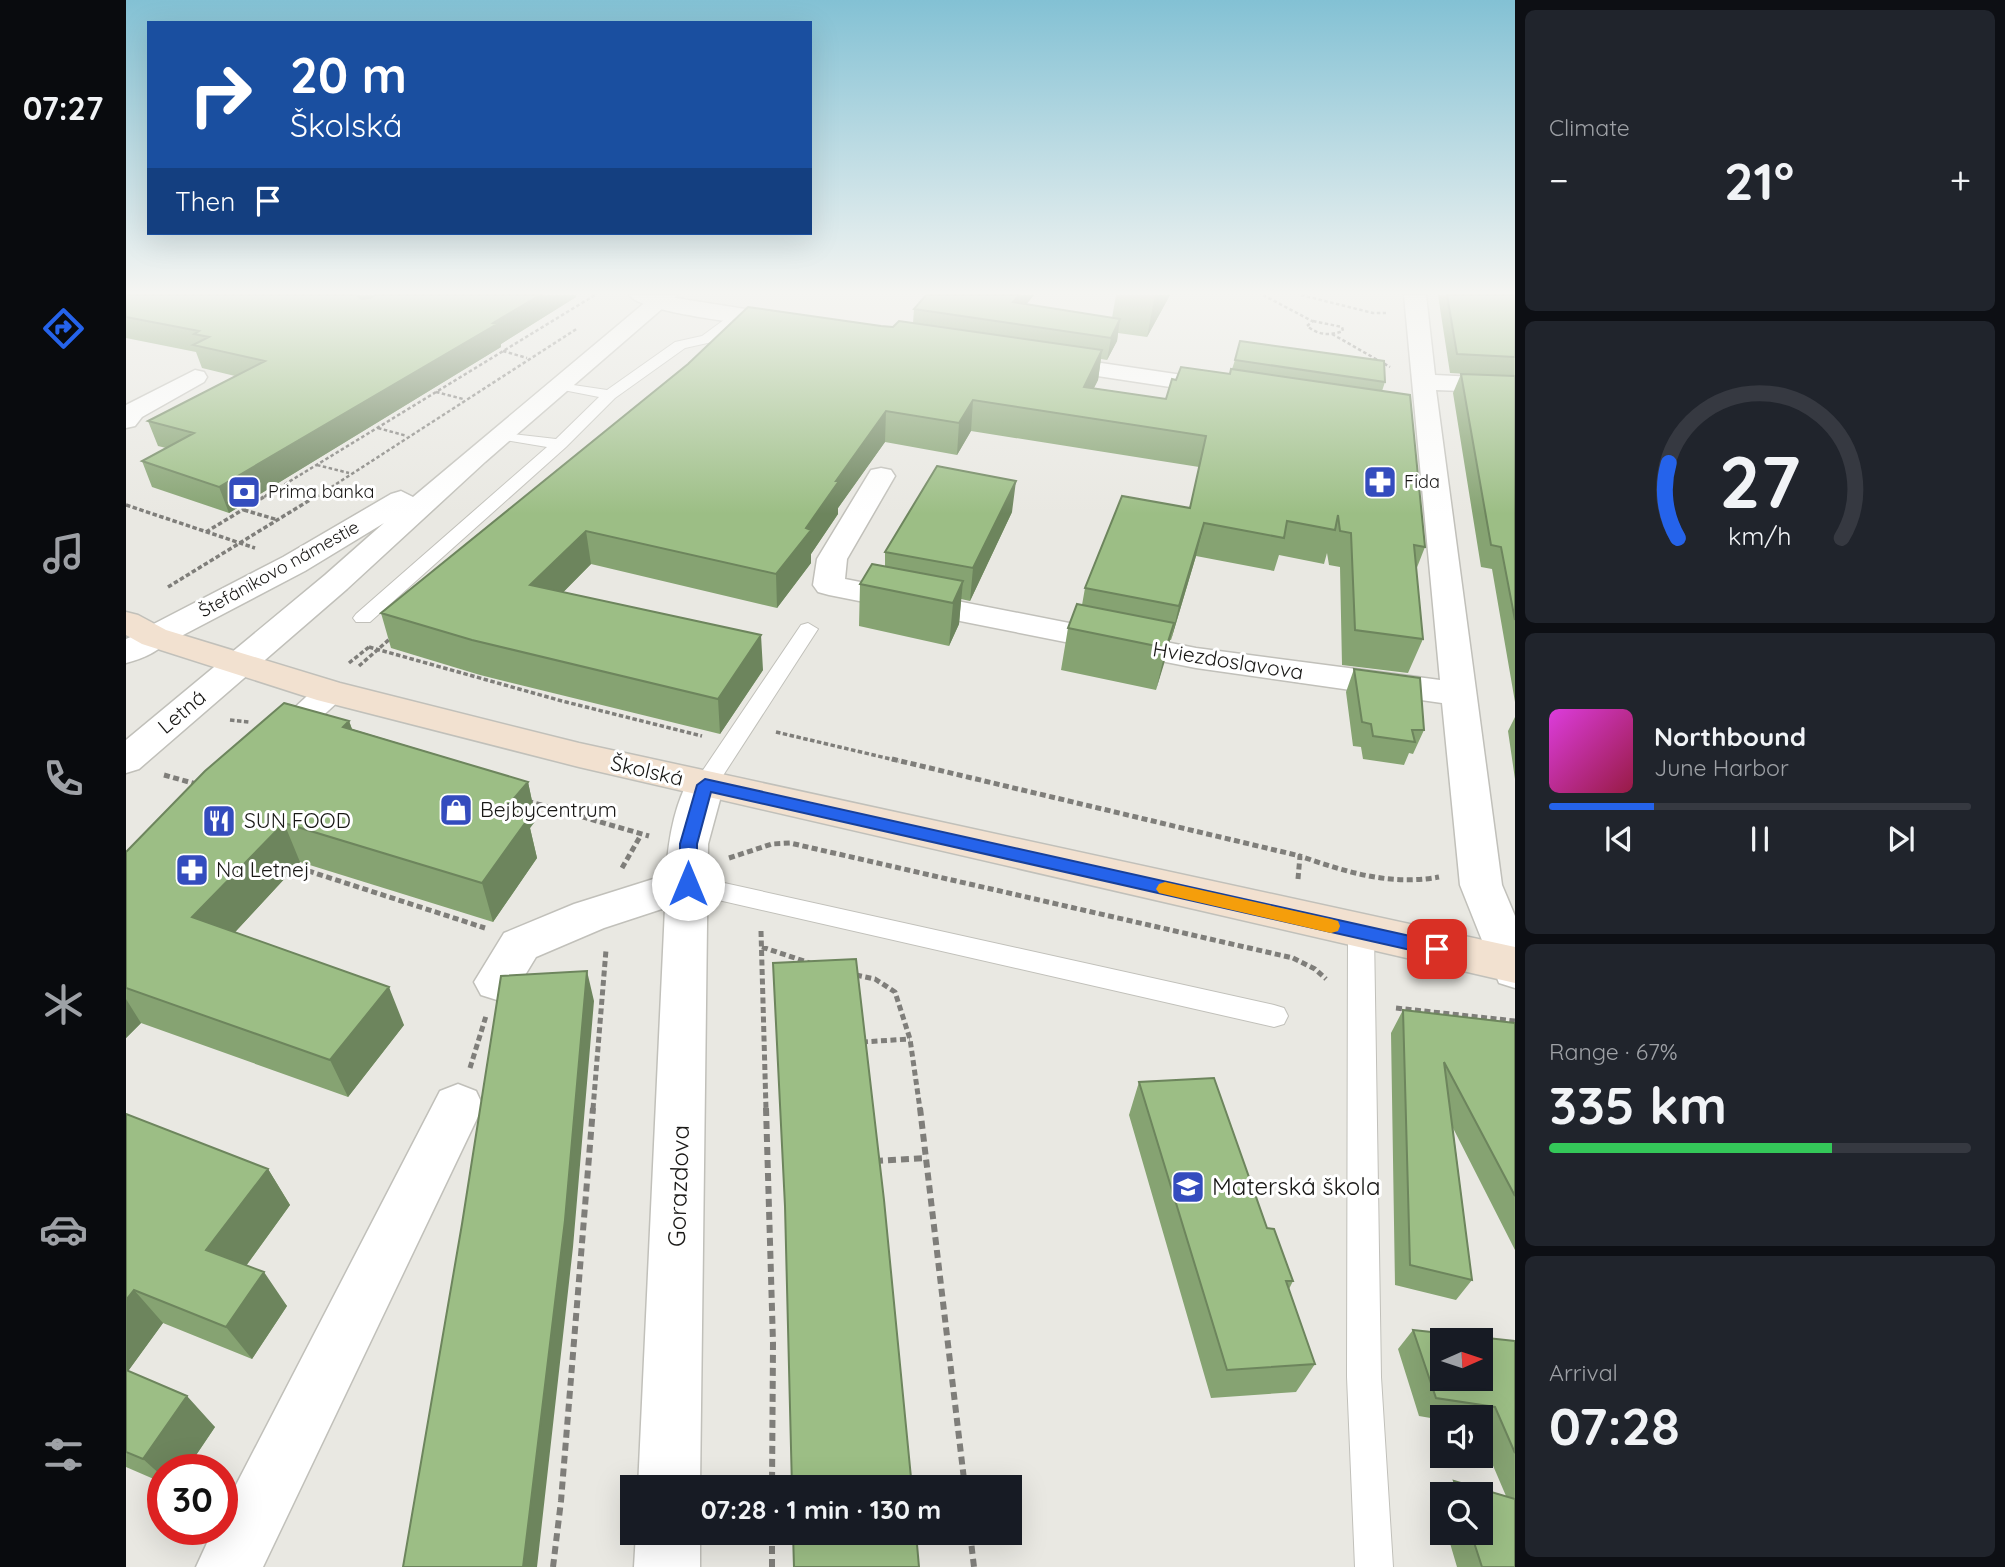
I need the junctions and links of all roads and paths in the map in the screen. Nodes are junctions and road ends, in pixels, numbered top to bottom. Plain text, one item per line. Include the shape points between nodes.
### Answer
1 (474, 368) edge
2 (512, 368) edge
3 (577, 368) edge
4 (648, 368) edge
5 (1088, 368) edge
6 (1394, 368) edge
7 (1420, 368) edge
8 (1398, 369) dead end
9 (195, 377) dead end
10 (1423, 382) junction
11 (558, 385) junction
12 (1515, 386) edge
13 (436, 392) junction
14 (1247, 392) edge
15 (610, 395) junction
16 (464, 399) junction
17 (126, 420) edge
18 (365, 425) edge
19 (377, 428) junction
20 (500, 435) junction
21 (408, 436) junction
22 (560, 444) junction
23 (475, 456) junction
24 (317, 465) junction
25 (350, 473) junction
26 (881, 476) dead end
27 (126, 505) edge
28 (244, 510) junction
29 (279, 520) junction
30 (206, 532) junction
31 (240, 544) junction
32 (267, 551) dead end
33 (168, 587) dead end
34 (362, 618) dead end
35 (808, 629) dead end
36 (396, 633) edge
37 (135, 637) edge
38 (369, 647) dead end
39 (377, 650) junction
40 (238, 664) junction
41 (330, 692) junction
42 (1460, 694) junction
43 (740, 730) junction
44 (140, 766) edge
45 (705, 785) junction
46 (220, 790) joint
47 (524, 800) edge
48 (641, 835) junction
49 (1300, 856) dead end
50 (732, 859) junction
51 (741, 862) dead end
52 (288, 864) dead end
53 (688, 864) junction
54 (608, 910) junction
55 (761, 921) dead end
56 (489, 929) dead end
57 (1361, 933) junction
58 (762, 947) junction
59 (1293, 958) dead end
60 (817, 966) edge
61 (1514, 967) edge
62 (852, 974) edge
63 (497, 982) joint
64 (1274, 1016) dead end
65 (910, 1039) junction
66 (861, 1042) edge
67 (458, 1106) joint
68 (927, 1158) junction
69 (875, 1161) edge
70 (669, 1475) edge
71 (772, 1475) edge
72 (964, 1475) edge
73 (668, 1545) edge
74 (772, 1545) edge
75 (971, 1545) edge
76 (229, 1567) edge
77 (553, 1567) edge
78 (667, 1567) edge
79 (772, 1567) edge
80 (974, 1567) edge
81 (1374, 1567) edge

1 - 13 path
2 - 16 path
3 - 11 street, Štefánikovo námestie
4 - 15 lane
5 - 14 street
6 - 8 path
7 - 10 street
9 - 17 street
10 - 12 street
10 - 42 street
11 - 15 lane
11 - 20 street, Štefánikovo námestie
13 - 16 path
13 - 19 path
15 - 22 lane
16 - 21 path
18 - 19 path
19 - 21 path
19 - 24 path
20 - 22 lane
20 - 23 street, Štefánikovo námestie
21 - 25 path
22 - 34 lane
23 - 37 street, Štefánikovo námestie via 294,564
23 - 40 street, Štefánikovo námestie
24 - 25 path
24 - 28 path
25 - 29 path
26 - 42 street, Hviezdoslavova via 832,559 829,585 1195,658
27 - 30 path
28 - 29 path
28 - 30 path
29 - 31 path
30 - 31 path
31 - 32 path
31 - 33 path
35 - 43 lane
36 - 39 path
37 - 40 main road, Školská
38 - 39 path
39 - 41 path
39 - 43 path via 720,740
40 - 41 main road, Školská
40 - 44 street, Letná
41 - 45 main road, Školská
41 - 46 street
42 - 61 street via 1481,884
43 - 45 lane
43 - 49 path via 749,726
44 - 46 path
45 - 53 street, Gorazdova
45 - 57 main road, Školská
47 - 48 path
48 - 53 path
48 - 54 path via 610,890
50 - 51 path
50 - 53 path
50 - 59 path via 772,844 790,843
52 - 56 path
53 - 54 street
53 - 64 lane
53 - 70 street, Gorazdova
54 - 63 street via 520,945
54 - 77 path
55 - 58 path
57 - 61 main road, Školská
57 - 81 lane via 1364,1377
58 - 60 path
58 - 71 path
62 - 65 path via 875,979 895,992
63 - 67 path
65 - 66 path
65 - 68 path
67 - 76 street
68 - 69 path
68 - 72 path
73 - 78 street
74 - 79 path
75 - 80 path

